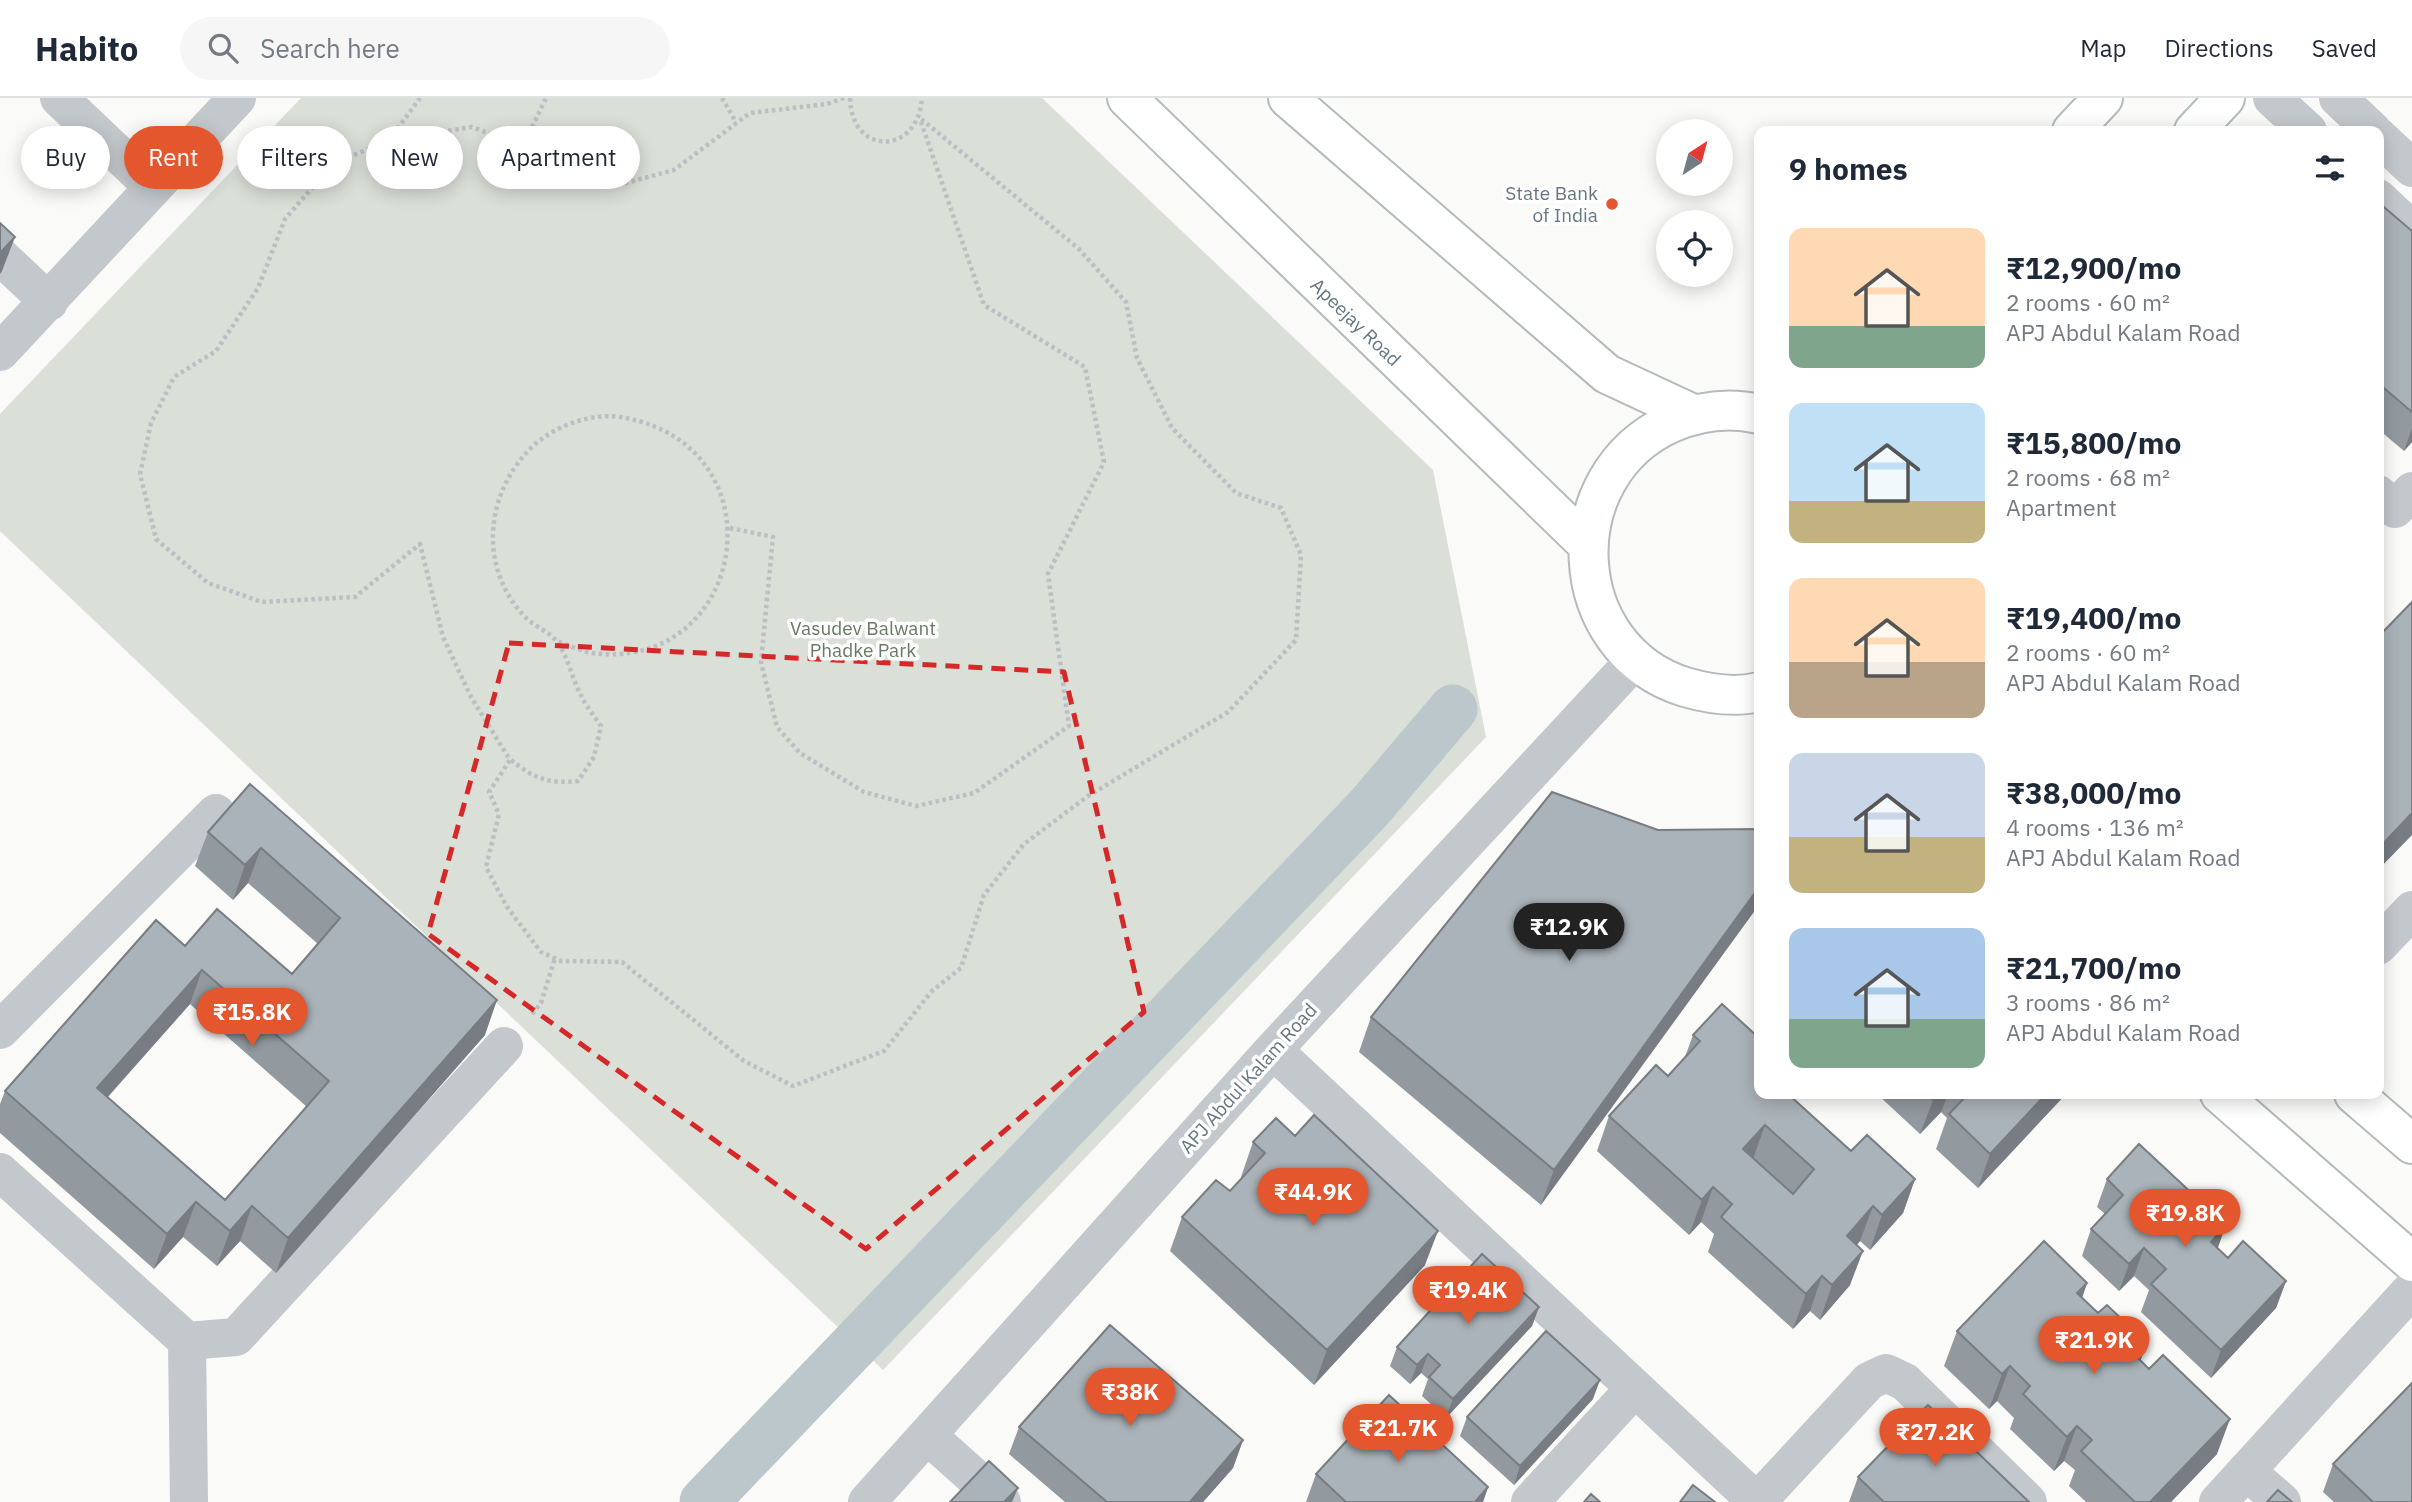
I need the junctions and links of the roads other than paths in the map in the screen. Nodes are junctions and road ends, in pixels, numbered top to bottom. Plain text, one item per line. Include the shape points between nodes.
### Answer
1 (59, 98) edge
2 (237, 98) edge
3 (1127, 98) edge
4 (1288, 98) edge
5 (2103, 98) edge
6 (2225, 98) edge
7 (2272, 98) edge
8 (2338, 98) edge
9 (211, 126) edge
10 (2077, 126) edge
11 (2199, 126) edge
12 (2303, 126) edge
13 (2368, 126) edge
14 (2384, 142) edge
15 (124, 160) edge
16 (2412, 168) edge
17 (151, 189) edge
18 (2384, 204) edge
19 (2412, 230) edge
20 (0, 256) edge
21 (50, 302) junction
22 (0, 352) edge
23 (1754, 413) edge
24 (1693, 414) junction
25 (2412, 491) edge
26 (2384, 499) edge
27 (1587, 544) junction
28 (1636, 660) junction
29 (1754, 697) edge
30 (216, 813) dead end
31 (2412, 910) edge
32 (2384, 940) edge
33 (0, 1030) edge
34 (504, 1046) road end
35 (1273, 1050) junction
36 (2226, 1099) edge
37 (2360, 1099) edge
38 (2412, 1144) edge
39 (0, 1172) edge
40 (2412, 1262) edge
41 (2412, 1289) edge
42 (187, 1341) junction
43 (1635, 1388) junction
44 (927, 1435) junction
45 (2246, 1471) junction
46 (188, 1502) edge
47 (867, 1502) edge
48 (1002, 1502) edge
49 (1530, 1502) edge
50 (1757, 1502) edge
51 (2028, 1502) edge
52 (2218, 1502) edge
53 (2282, 1502) edge

1 - 15 street
2 - 9 street
3 - 27 main road, Apeejay Road
4 - 24 main road via 1607,374
5 - 10 main road
6 - 11 main road
7 - 12 street
8 - 13 street
14 - 16 street
17 - 21 street
18 - 19 street
20 - 21 street
21 - 22 street
23 - 24 main road via 1740,409
24 - 27 main road via 1651,432 1618,462 1596,501
25 - 26 street via 2395,509
27 - 28 main road via 1591,587 1608,627
28 - 29 main road via 1669,682 1707,694
28 - 35 street, APJ Abdul Kalam Road
30 - 33 street
31 - 32 street
34 - 42 street via 236,1337
35 - 43 street
35 - 44 street, APJ Abdul Kalam Road
36 - 40 main road
37 - 38 main road
39 - 42 street
41 - 45 street
42 - 46 street
43 - 49 street
43 - 50 street
44 - 47 street, APJ Abdul Kalam Road
44 - 48 street
45 - 52 street
45 - 53 street
50 - 51 street via 1869,1381 1886,1373 1905,1382

